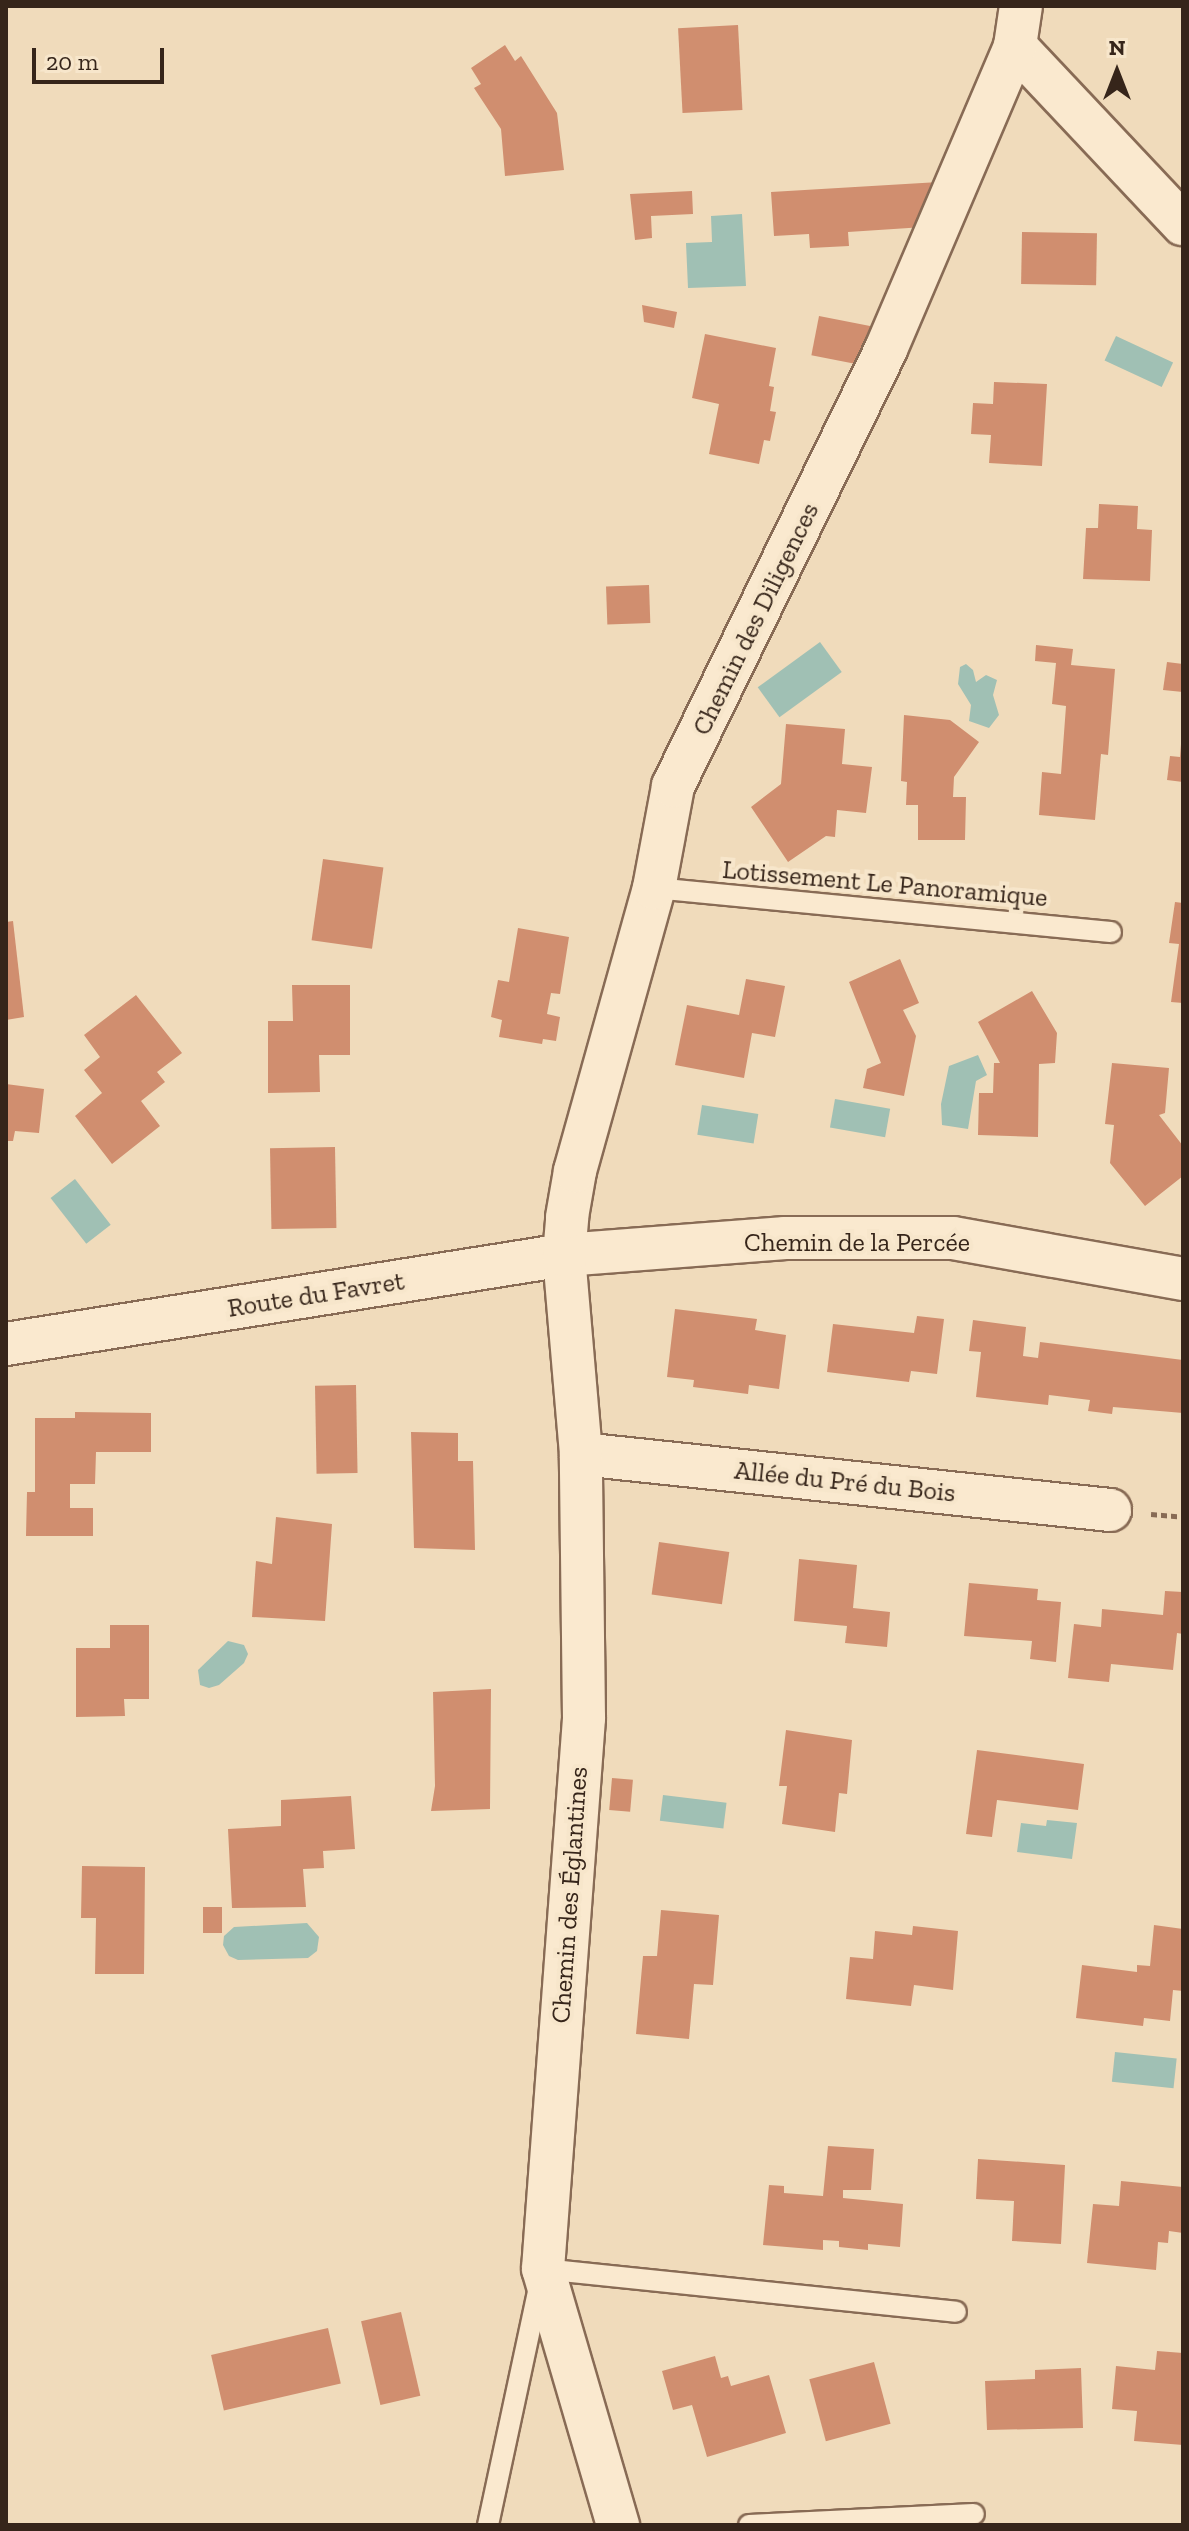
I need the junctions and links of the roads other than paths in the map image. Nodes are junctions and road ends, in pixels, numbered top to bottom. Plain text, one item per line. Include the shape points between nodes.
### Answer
1 (1018, 26) edge
2 (1183, 224) edge
3 (654, 888) junction
4 (1111, 932) dead end
5 (627, 1251) joint
6 (564, 1255) junction
7 (1182, 1278) edge
8 (6, 1344) edge
9 (581, 1454) junction
10 (1110, 1510) dead end
11 (543, 2269) junction
12 (956, 2312) dead end
13 (974, 2514) dead end
14 (488, 2525) edge
15 (618, 2525) edge
16 (749, 2525) edge

1 - 2 street
1 - 3 street, Chemin des Diligences via 886,349 673,786
3 - 4 lane, Lotissement Le Panoramique
3 - 6 street, Chemin des Diligences via 575,1171
5 - 6 street, Route du Favret
5 - 7 street, Chemin de la Percée via 785,1238 953,1238
6 - 8 street, Route du Favret
6 - 9 street, Chemin des Églantines
9 - 10 street, Allée du Pré du Bois
9 - 11 street, Chemin des Églantines via 584,1718
11 - 12 lane
11 - 14 lane
11 - 15 street, Chemin des Églantines
13 - 16 lane

